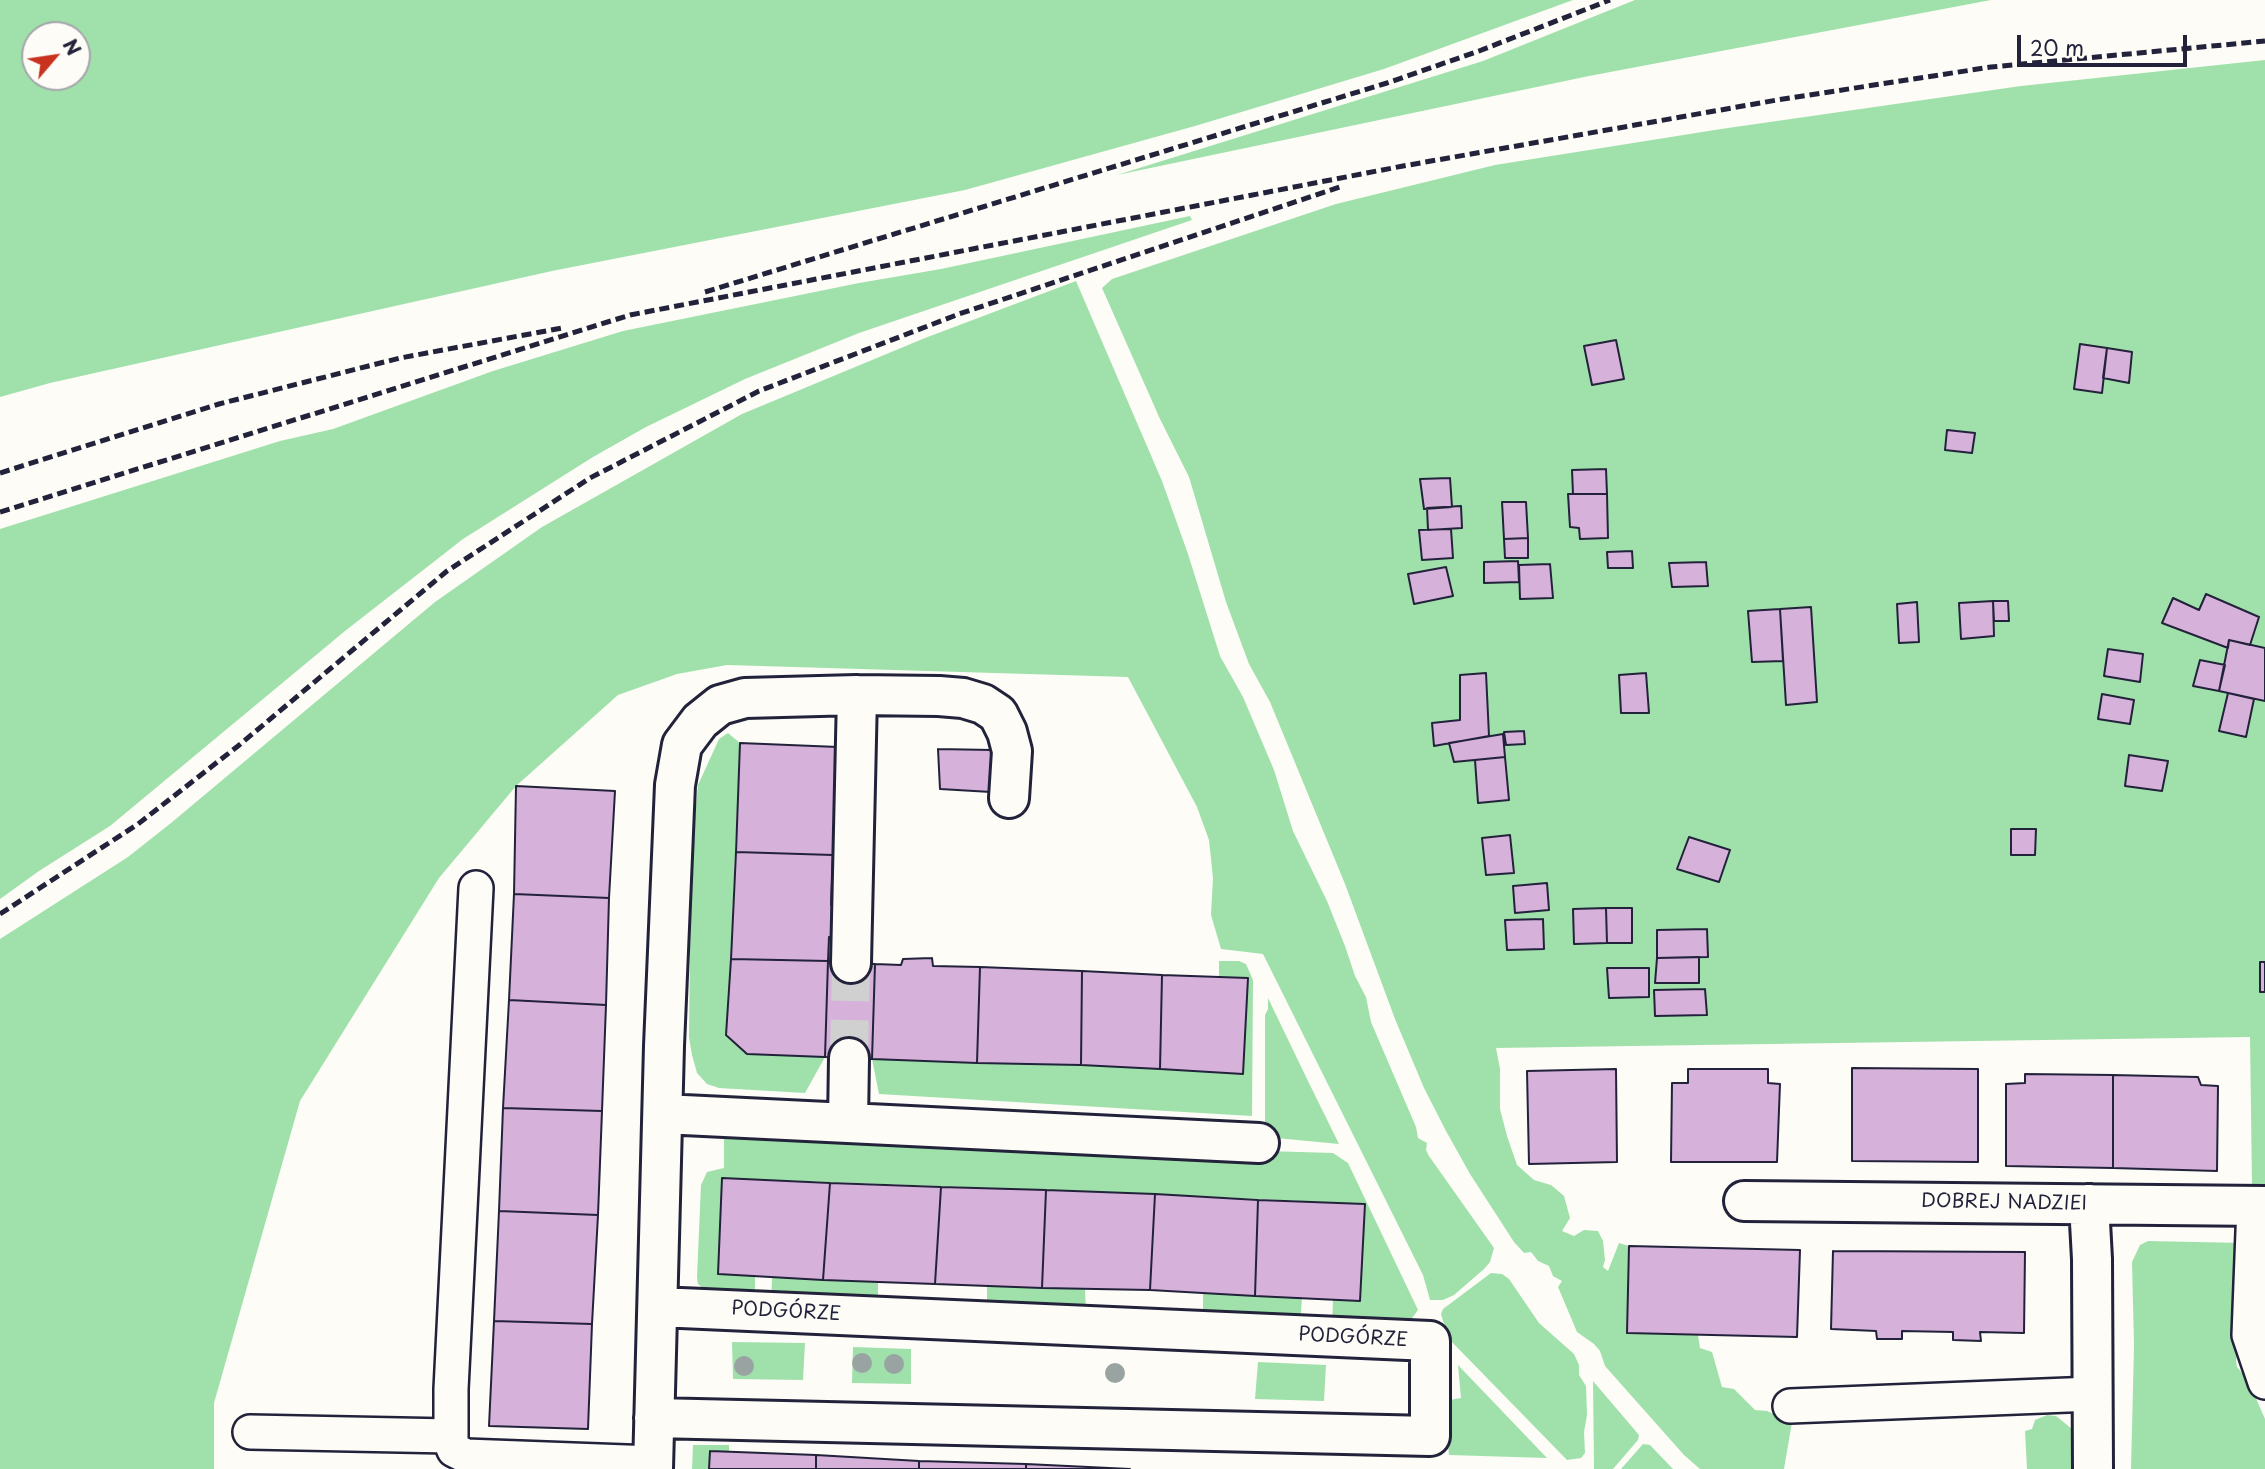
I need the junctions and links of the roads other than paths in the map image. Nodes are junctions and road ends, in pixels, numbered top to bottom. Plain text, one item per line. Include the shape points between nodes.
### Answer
1 (857, 695) junction
2 (1009, 798) dead end
3 (476, 888) dead end
4 (851, 963) tunnel mouth
5 (849, 1058) tunnel mouth
6 (663, 1114) junction
7 (848, 1123) junction
8 (1259, 1143) dead end
9 (1744, 1201) dead end
10 (2089, 1204) junction
11 (2260, 1206) edge
12 (658, 1307) junction
13 (2265, 1382) edge
14 (2093, 1394) junction
15 (1790, 1406) dead end
16 (654, 1418) junction
17 (250, 1432) dead end
18 (450, 1436) junction
19 (653, 1466) edge
20 (2093, 1469) edge

1 - 2 street via 963,698 998,714 1012,751
1 - 4 street
1 - 6 street via 745,698 720,705 682,745 675,785
3 - 18 lane
5 - 7 street
6 - 7 street
6 - 12 street
7 - 8 street
9 - 10 street, DOBREJ NADZIEI
10 - 11 street, DOBREJ NADZIEI
10 - 14 street
11 - 13 lane via 2249,1335
12 - 16 street
12 - 16 street, PODGÓRZE via 1430,1341 1430,1436
14 - 15 lane
14 - 20 street
16 - 19 street
17 - 18 lane
18 - 19 lane via 454,1450 466,1456

